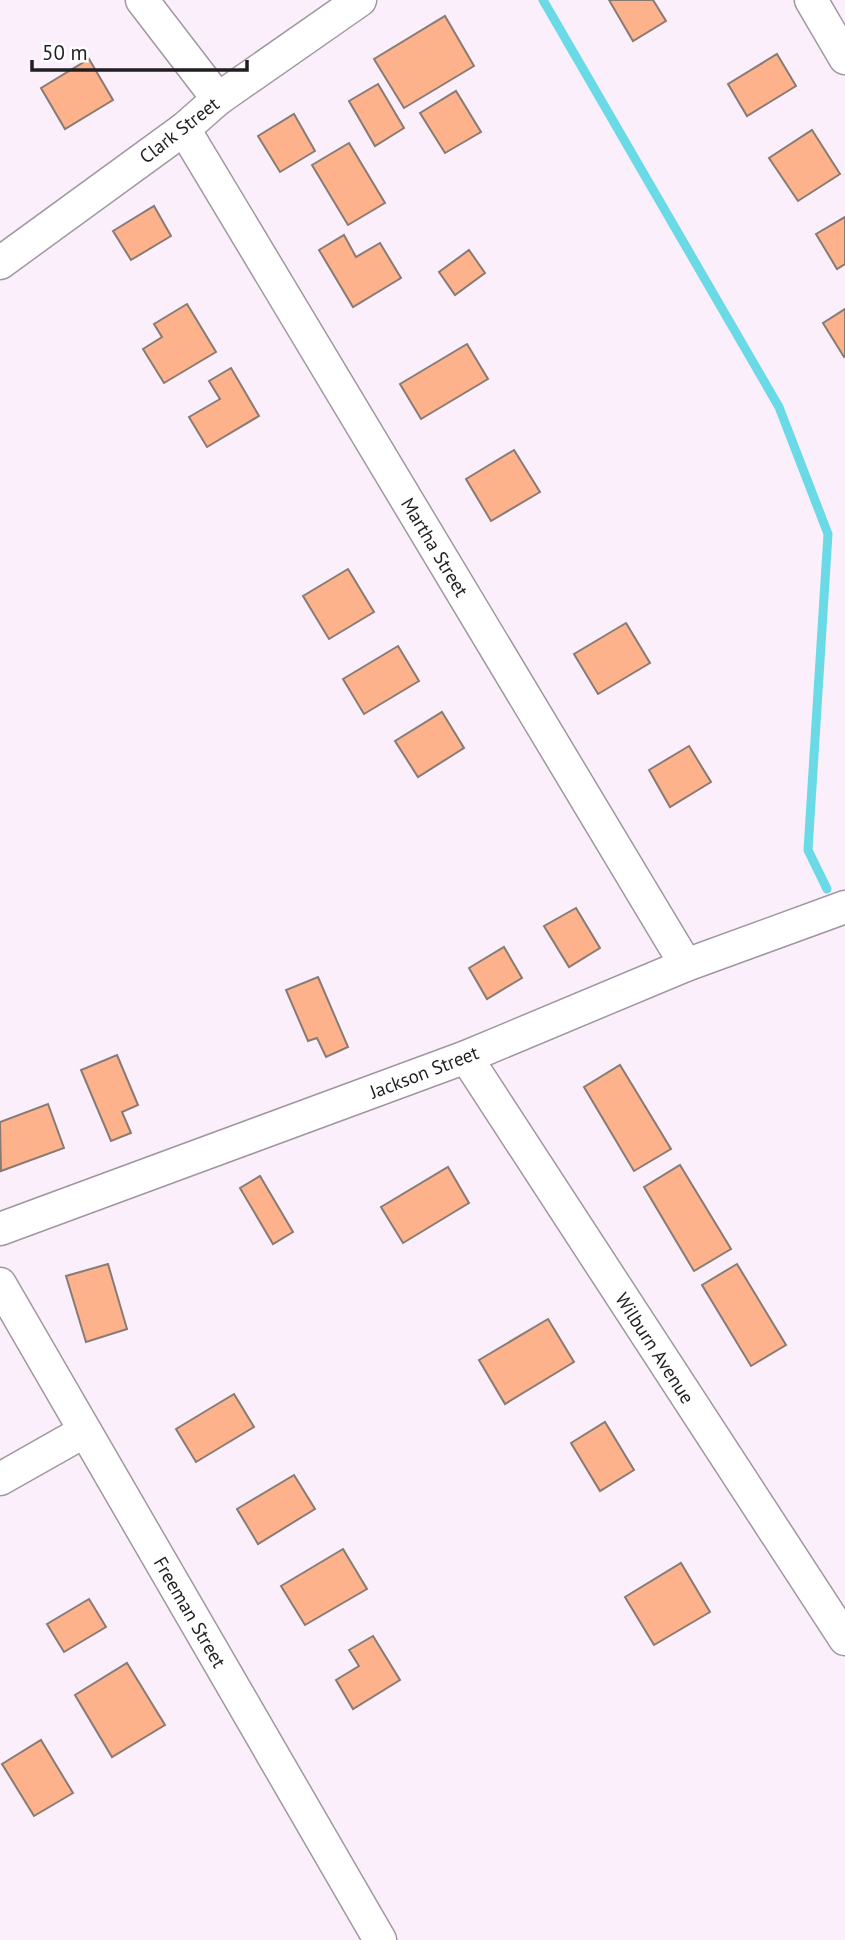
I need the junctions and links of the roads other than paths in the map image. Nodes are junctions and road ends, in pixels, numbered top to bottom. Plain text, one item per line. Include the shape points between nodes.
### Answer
1 (142, 0) edge
2 (360, 0) edge
3 (811, 0) edge
4 (845, 58) edge
5 (218, 99) junction
6 (184, 129) junction
7 (0, 263) edge
8 (845, 907) edge
9 (686, 965) junction
10 (466, 1058) junction
11 (0, 1229) edge
12 (0, 1284) edge
13 (85, 1431) junction
14 (0, 1479) edge
15 (845, 1639) edge
16 (380, 1940) edge

1 - 5 street
2 - 5 street, Clark Street
3 - 4 street
5 - 6 street, Clark Street
6 - 7 street, Clark Street
6 - 9 street, Martha Street
8 - 9 street, Jackson Street
9 - 10 street, Jackson Street
10 - 11 street, Jackson Street
10 - 15 street, Wilburn Avenue
12 - 13 street, Freeman Street
13 - 14 street
13 - 16 street, Freeman Street

